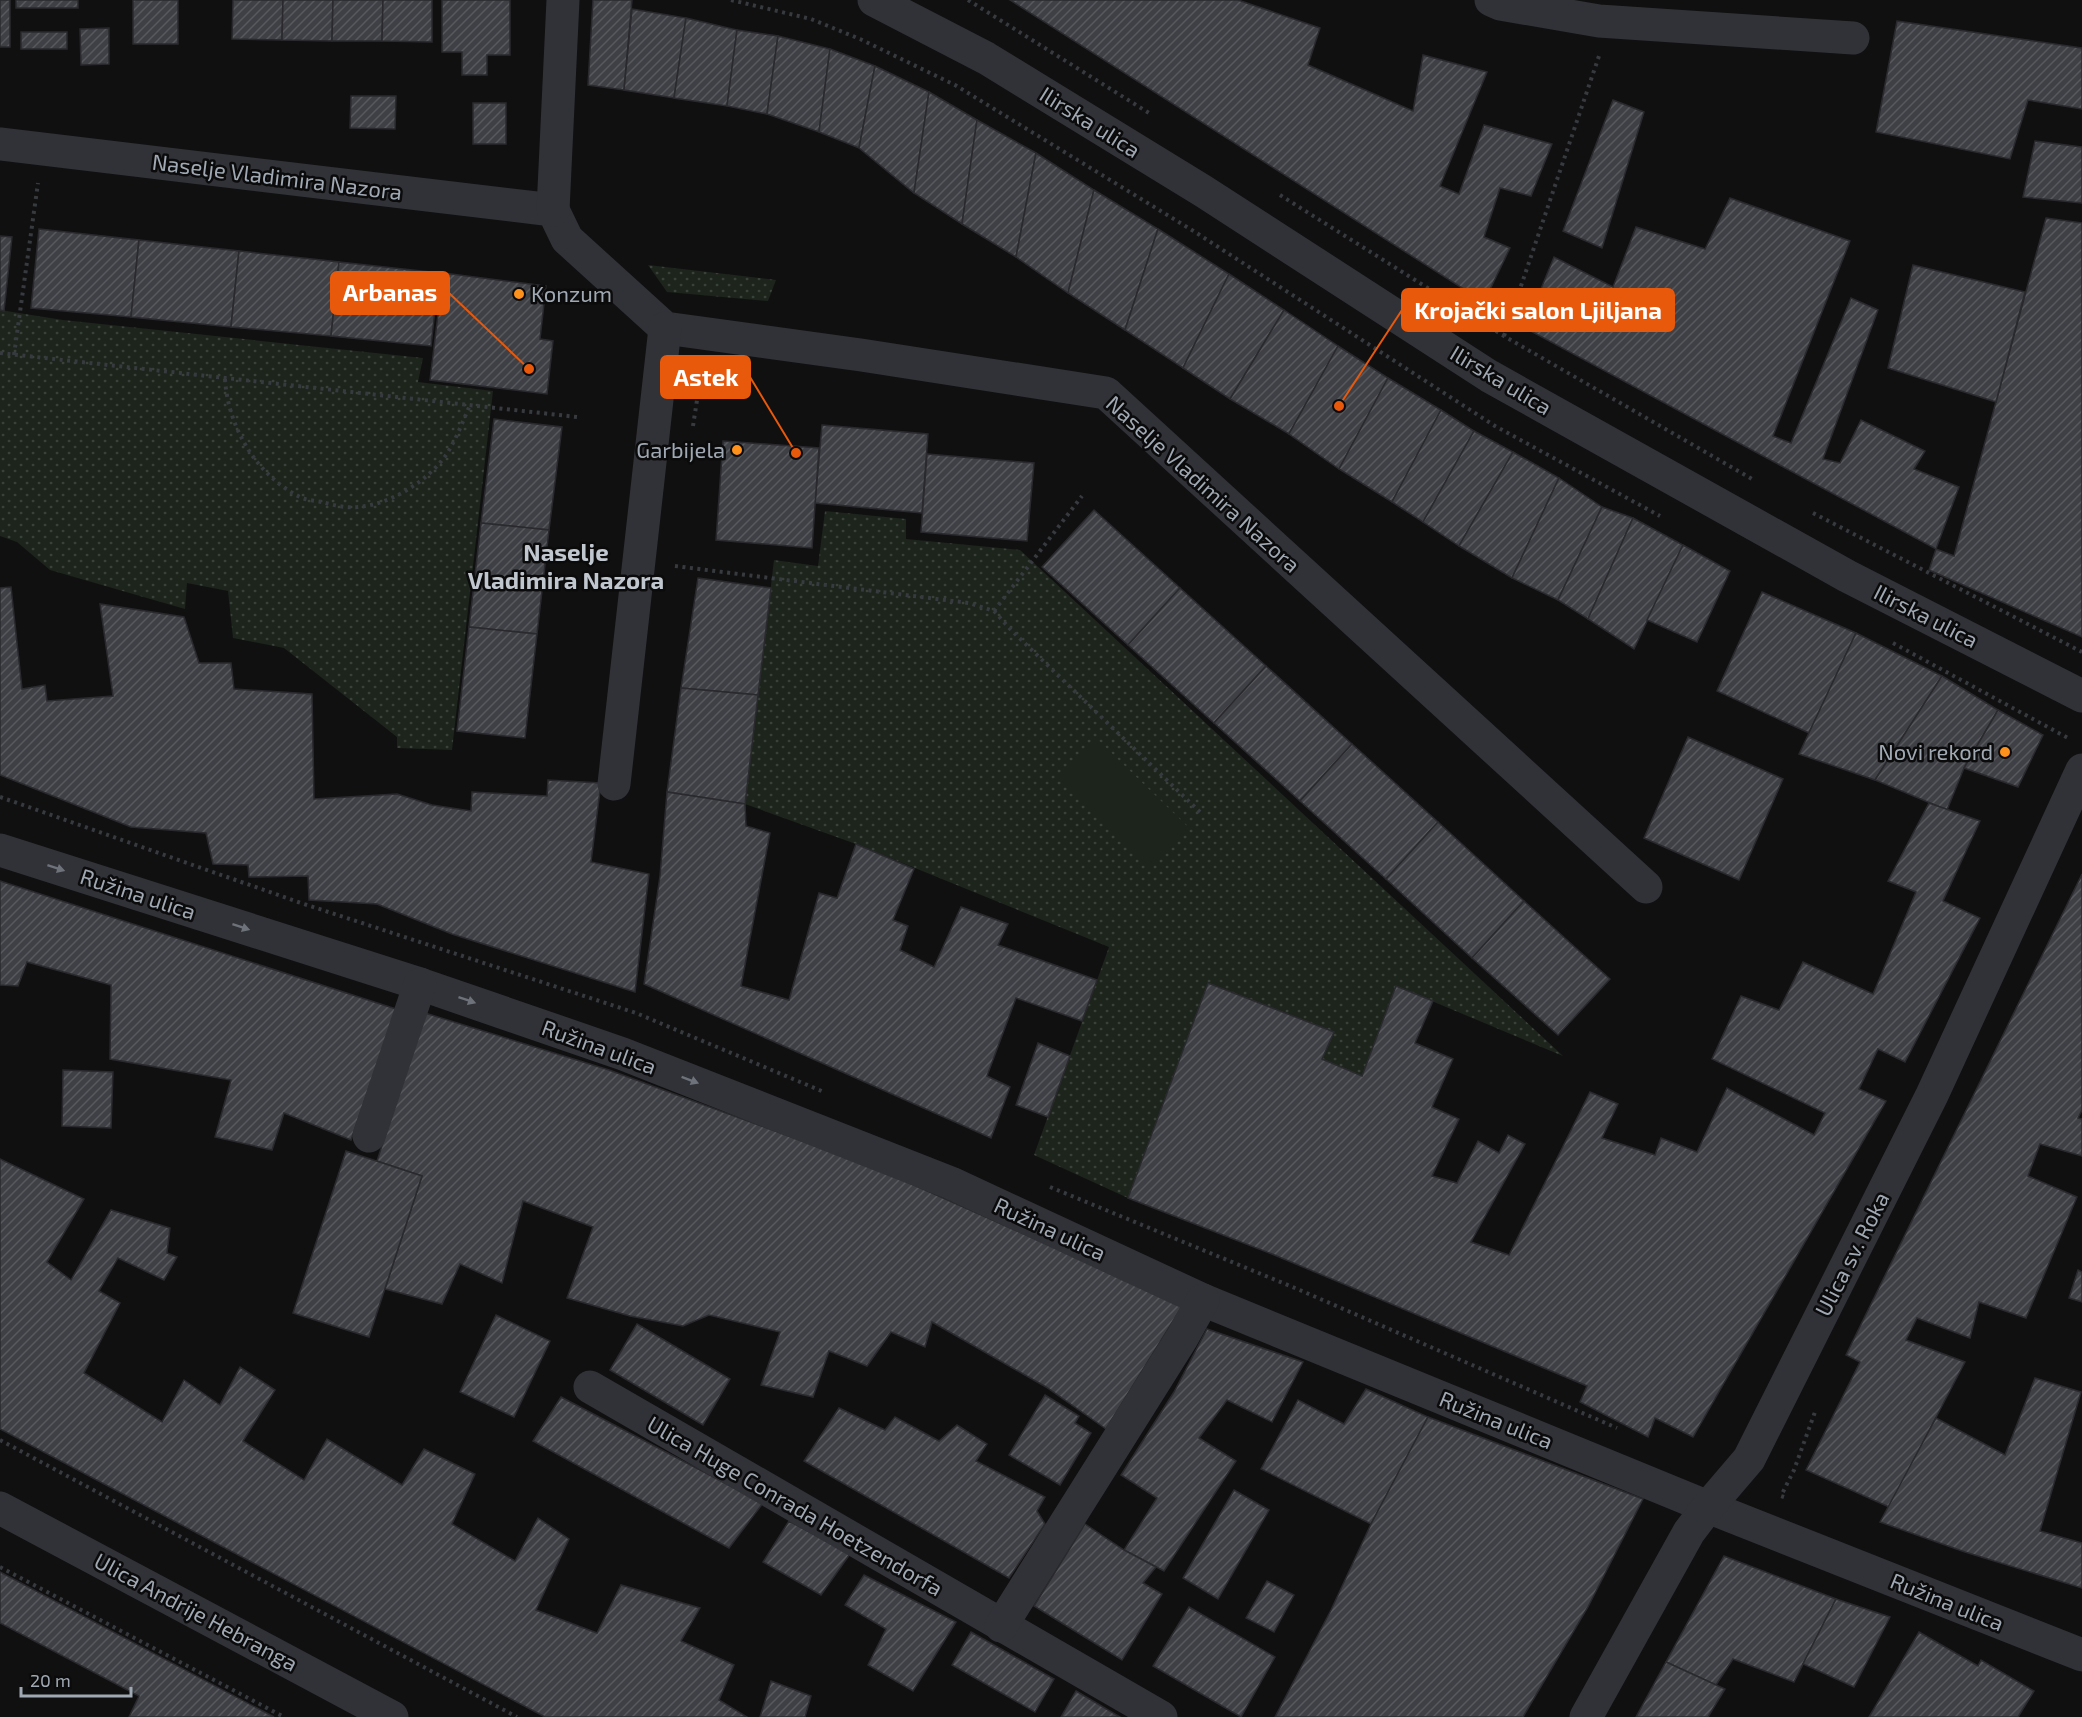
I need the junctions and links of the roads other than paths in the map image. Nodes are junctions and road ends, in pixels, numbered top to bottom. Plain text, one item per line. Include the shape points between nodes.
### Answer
1 (563, 0) edge
2 (874, 0) edge
3 (1491, 0) edge
4 (1853, 38) dead end
5 (0, 144) edge
6 (553, 210) junction
7 (665, 328) junction
8 (2082, 696) edge
9 (2082, 770) edge
10 (614, 784) dead end
11 (0, 850) edge
12 (1646, 887) dead end
13 (420, 984) junction
14 (369, 1136) dead end
15 (1203, 1300) junction
16 (590, 1387) dead end
17 (1708, 1507) junction
18 (0, 1508) edge
19 (1001, 1626) junction
20 (2082, 1655) edge
21 (392, 1717) edge
22 (1161, 1717) edge
23 (1586, 1717) edge

1 - 6 street
2 - 8 street, Ilirska ulica via 987,58 1203,191 1489,376 1847,576
3 - 4 street via 1611,21
5 - 6 street, Naselje Vladimira Nazora
6 - 7 street via 567,239
7 - 10 street
7 - 12 street, Naselje Vladimira Nazora via 1106,393
9 - 17 street, Ulica sv. Roka via 1932,1095 1749,1459
11 -> 13 street, Ružina ulica
13 - 14 street
13 -> 15 street, Ružina ulica via 623,1054 951,1183
15 - 17 street, Ružina ulica
15 - 19 street
16 - 19 street, Ulica Huge Conrada Hoetzendorfa
17 - 20 street, Ružina ulica
17 - 23 street, Ulica sv. Roka via 1689,1532
18 - 21 street, Ulica Andrije Hebranga
19 - 22 street, Ulica Huge Conrada Hoetzendorfa

